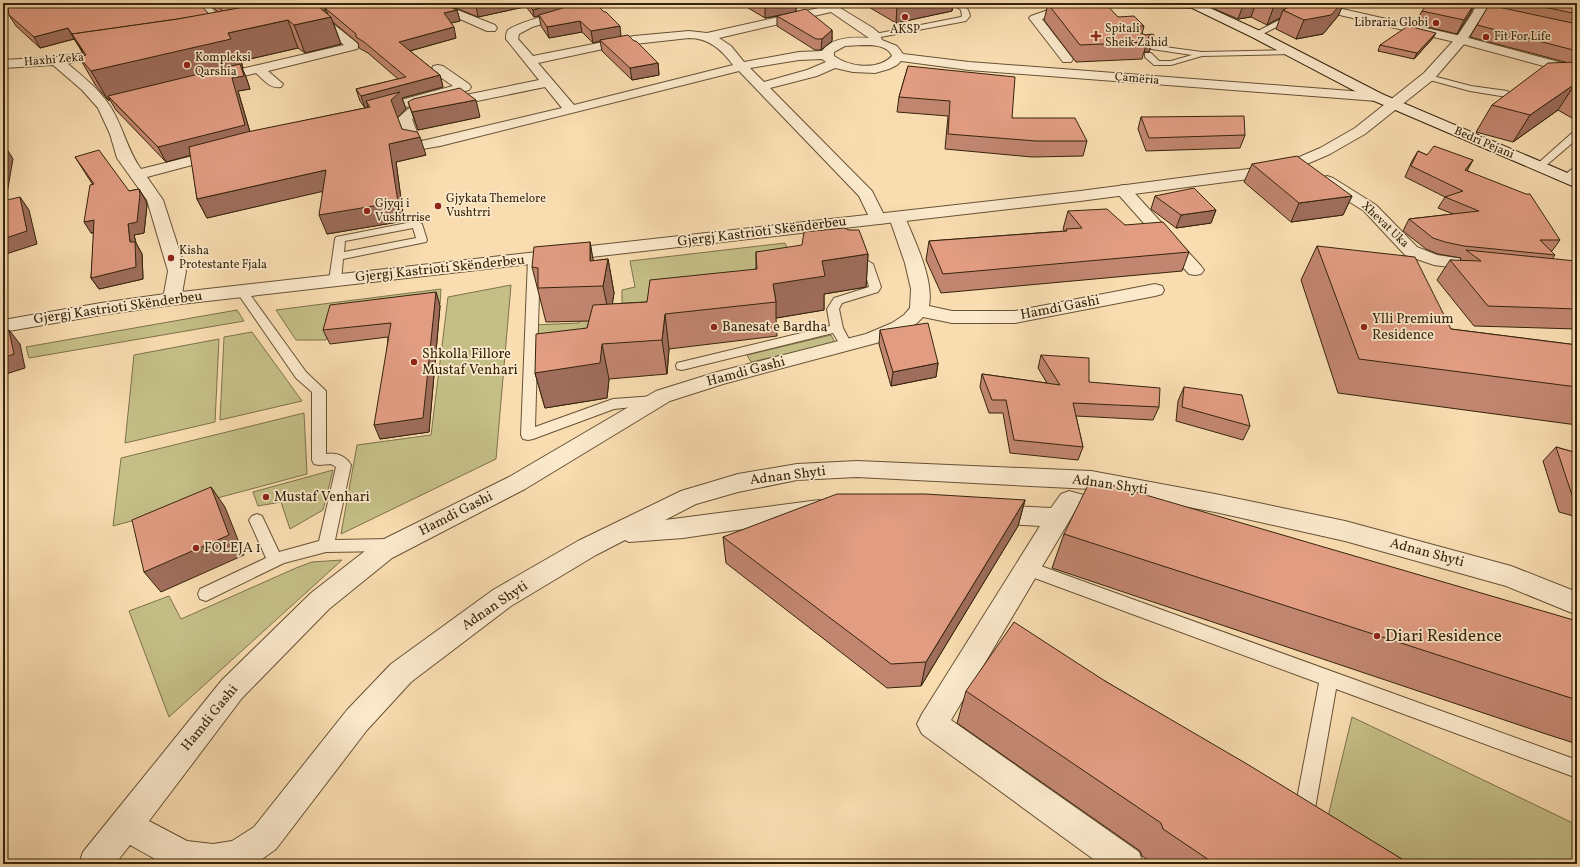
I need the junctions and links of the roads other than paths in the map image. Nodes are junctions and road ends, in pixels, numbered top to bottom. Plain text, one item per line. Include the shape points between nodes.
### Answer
1 (202, 3) edge
2 (438, 3) edge
3 (602, 3) edge
4 (955, 3) edge
5 (1301, 3) edge
6 (1075, 4) edge
7 (1192, 4) edge
8 (828, 5) edge
9 (1477, 8) edge
10 (334, 13) edge
11 (1493, 14) edge
12 (318, 17) junction
13 (1290, 18) edge
14 (305, 20) edge
15 (491, 28) dead end
16 (1256, 34) junction
17 (706, 37) junction
18 (221, 38) edge
19 (876, 39) junction
20 (1462, 40) junction
21 (1141, 48) edge
22 (124, 52) edge
23 (1291, 52) junction
24 (1202, 54) junction
25 (1148, 55) edge
26 (898, 58) junction
27 (831, 59) junction
28 (1067, 59) dead end
29 (56, 61) junction
30 (529, 61) junction
31 (3, 64) edge
32 (741, 66) junction
33 (259, 69) junction
34 (438, 69) dead end
35 (1577, 71) edge
36 (1429, 77) junction
37 (205, 82) edge
38 (549, 82) junction
39 (276, 84) dead end
40 (762, 86) junction
41 (1507, 94) edge
42 (1384, 101) junction
43 (571, 110) junction
44 (365, 114) edge
45 (1577, 136) edge
46 (235, 150) edge
47 (1295, 164) junction
48 (1539, 167) junction
49 (138, 175) junction
50 (1574, 178) edge
51 (1123, 190) junction
52 (888, 218) junction
53 (339, 256) junction
54 (534, 258) junction
55 (847, 259) edge
56 (1494, 268) edge
57 (1195, 270) dead end
58 (335, 281) junction
59 (1155, 290) dead end
60 (242, 291) junction
61 (172, 299) junction
62 (918, 310) junction
63 (3, 326) edge
64 (842, 337) junction
65 (682, 366) dead end
66 (655, 401) junction
67 (839, 506) edge
68 (972, 513) edge
69 (1058, 518) junction
70 (1130, 518) edge
71 (257, 520) dead end
72 (620, 532) junction
73 (394, 545) junction
74 (326, 546) junction
75 (275, 561) junction
76 (1027, 568) junction
77 (206, 594) dead end
78 (1577, 604) edge
79 (1329, 678) junction
80 (1577, 769) edge
81 (126, 826) junction
82 (1299, 828) edge
83 (95, 864) edge
84 (1127, 864) edge

1 - 18 street via 218,21 239,34
2 - 15 street
3 - 30 street via 528,25 513,32 512,39
4 - 19 lane via 966,12 964,18
5 - 20 street
6 - 7 street
6 - 28 street via 1035,18
7 - 16 street
8 - 17 street
8 - 19 street
9 - 11 street
9 - 20 street, Gjergj Kastrioti Skënderbeu
10 - 12 street
12 - 14 street
12 - 33 street via 353,46
13 - 16 lane
16 - 23 street
17 - 30 street via 646,37
17 - 32 street via 727,48
19 - 26 street via 892,48 898,54
19 - 27 street via 845,42 831,48
20 - 35 street
20 - 36 street, Gjergj Kastrioti Skënderbeu
21 - 24 lane via 1138,45
22 - 29 street, Haxhi Zeka
23 - 24 lane
23 - 42 street
24 - 25 lane via 1171,64 1157,63
26 - 27 street via 887,66 872,69 856,69
26 - 42 street, Çamëria via 977,67 1141,78
27 - 32 street via 783,58
27 - 40 street via 806,75
29 - 31 street, Haxhi Zeka
29 - 49 street via 110,106 125,158
30 - 38 street
32 - 40 street
32 - 43 street
33 - 37 street
33 - 39 street
34 - 44 street via 464,87
36 - 41 lane via 1470,88
36 - 42 street, Gjergj Kastrioti Skënderbeu
38 - 43 street
38 - 43 street via 441,104 413,112 405,118 414,143 422,145
40 - 52 street
42 - 47 street, Gjergj Kastrioti Skënderbeu via 1360,131 1325,152
42 - 48 street, Bedri Pejani
45 - 48 lane via 1574,135
46 - 49 street
47 - 51 street, Gjergj Kastrioti Skënderbeu via 1264,172
47 - 56 street, Xhevat Uka via 1370,208 1411,251 1434,260
48 - 50 street, Bedri Pejani
49 - 61 street via 155,200 177,271
51 - 52 street, Gjergj Kastrioti Skënderbeu
51 - 57 street
52 - 54 street, Gjergj Kastrioti Skënderbeu
52 - 62 street via 916,271 920,294
53 - 53 lane via 340,239 417,224 422,240
53 - 58 lane
54 - 58 street, Gjergj Kastrioti Skënderbeu
54 - 66 lane via 528,435 613,404
55 - 64 lane via 861,258 869,266 875,287 874,290 838,301 833,309
58 - 60 street, Gjergj Kastrioti Skënderbeu
59 - 62 street, Hamdi Gashi via 1015,316 952,316
60 - 61 street, Gjergj Kastrioti Skënderbeu
60 - 74 lane via 302,375 319,390 319,460 333,458 344,465
61 - 63 street, Gjergj Kastrioti Skënderbeu
62 - 64 street, Hamdi Gashi via 898,328 873,338
64 - 65 lane
64 - 66 street, Hamdi Gashi via 663,396
66 - 73 street, Hamdi Gashi via 517,483
67 - 72 street via 683,528
68 - 69 street
69 - 70 street via 1070,500
69 - 76 street
71 - 75 lane
72 - 78 street, Adnan Shyti via 689,497 738,483 797,472 857,469 1091,480 1345,531 1511,577
72 - 81 street, Adnan Shyti via 587,548 502,598 401,673 357,720 265,838 238,856 212,860 184,857
73 - 74 lane
73 - 81 street, Hamdi Gashi via 320,601 232,689
74 - 75 lane
75 - 77 lane
76 - 79 lane
76 - 84 street via 994,638 932,724
79 - 80 lane
79 - 82 lane
81 - 83 street, Hamdi Gashi

